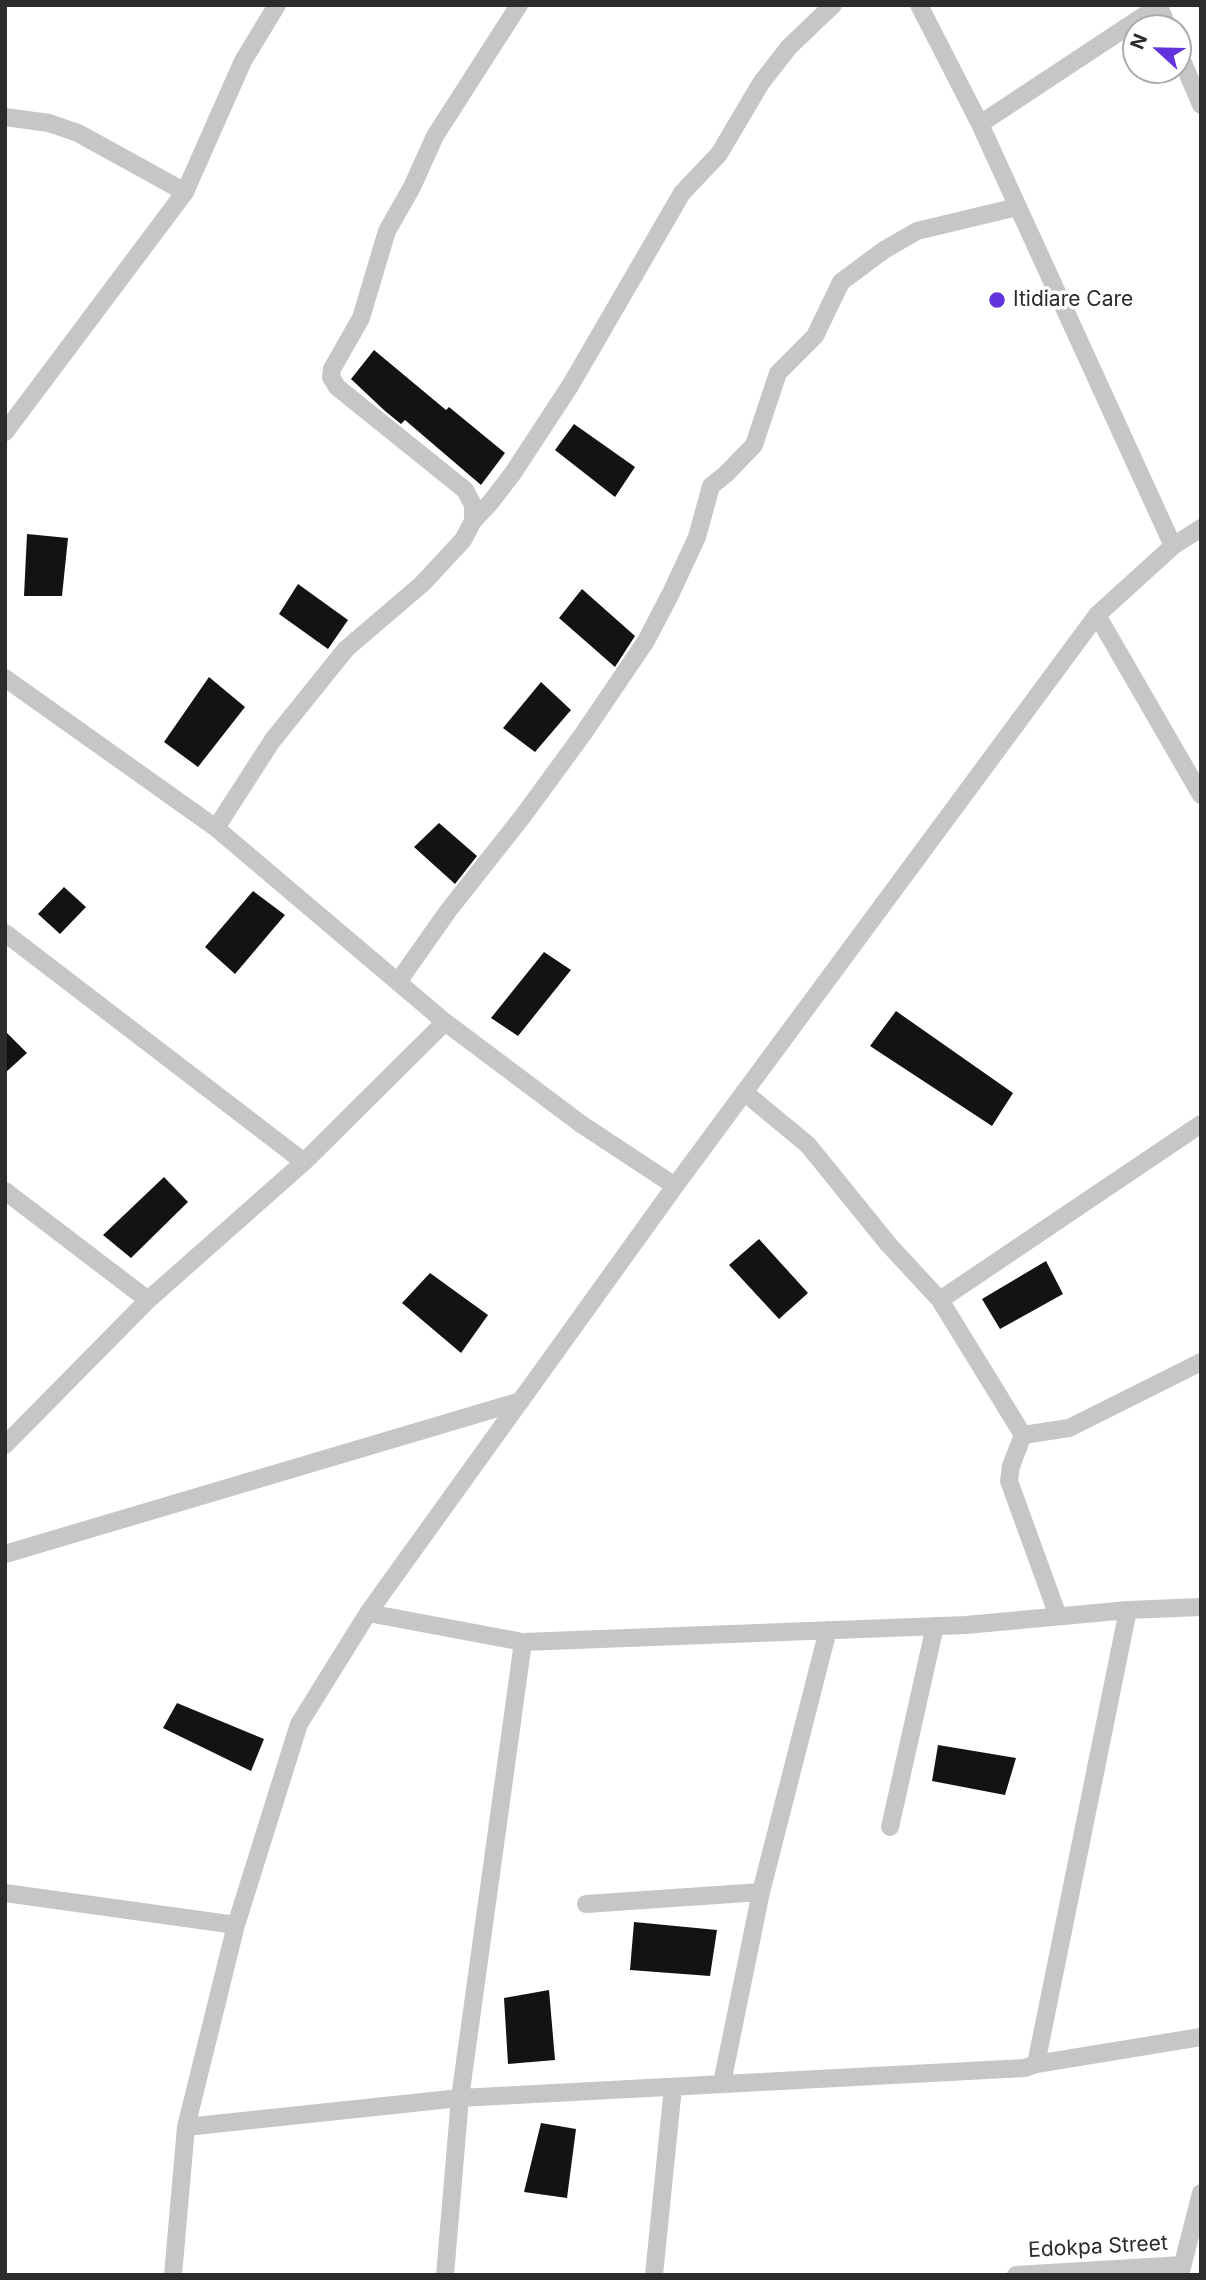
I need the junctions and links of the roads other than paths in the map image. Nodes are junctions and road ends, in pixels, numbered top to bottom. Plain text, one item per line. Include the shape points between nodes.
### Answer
1 (277, 5) edge
2 (519, 5) edge
3 (833, 5) edge
4 (919, 5) edge
5 (1160, 6) edge
6 (1192, 84) edge
7 (1201, 105) edge
8 (5, 117) edge
9 (980, 124) junction
10 (185, 192) junction
11 (1017, 207) junction
12 (5, 432) edge
13 (473, 521) junction
14 (1201, 528) edge
15 (1173, 547) junction
16 (1097, 615) junction
17 (5, 678) edge
18 (1201, 795) edge
19 (216, 828) junction
20 (5, 933) edge
21 (398, 982) junction
22 (445, 1021) junction
23 (744, 1092) junction
24 (1201, 1124) edge
25 (304, 1162) junction
26 (675, 1186) junction
27 (5, 1191) edge
28 (148, 1300) junction
29 (940, 1300) junction
30 (1201, 1362) edge
31 (521, 1401) junction
32 (1023, 1435) junction
33 (8, 1438) edge
34 (5, 1554) edge
35 (1201, 1607) edge
36 (1128, 1610) junction
37 (368, 1613) junction
38 (1058, 1616) junction
39 (935, 1626) junction
40 (828, 1630) junction
41 (523, 1642) junction
42 (890, 1827) dead end
43 (761, 1892) junction
44 (5, 1893) edge
45 (586, 1905) dead end
46 (236, 1925) junction
47 (1201, 2038) edge
48 (1037, 2064) junction
49 (722, 2083) junction
50 (673, 2087) junction
51 (460, 2098) junction
52 (186, 2127) junction
53 (1201, 2193) edge
54 (1181, 2270) edge
55 (173, 2275) edge
56 (445, 2275) edge
57 (654, 2275) edge
58 (1016, 2275) edge

1 - 10 street via 243,61
2 - 13 street via 435,136 387,231 361,318 331,377 337,387 465,490 473,505
3 - 13 street via 782,56 719,154 682,193 570,386 513,472
4 - 9 street
5 - 9 street
6 - 7 street
8 - 10 street via 48,123 78,134
9 - 11 street
10 - 12 street
11 - 15 street
11 - 21 street via 918,231 841,282 815,336 778,373 754,445 711,486 697,537 646,640 583,734
13 - 19 street via 463,540 422,584 346,649 272,741
14 - 15 street
15 - 16 street
16 - 18 street
16 - 23 street
17 - 19 street
19 - 21 street
20 - 25 street
21 - 22 street
22 - 25 street
22 - 26 street via 581,1124
23 - 26 street
23 - 29 street via 808,1145
24 - 29 street
25 - 28 street
26 - 31 street
27 - 28 street
28 - 33 street
29 - 32 street
30 - 32 street via 1069,1428
31 - 34 street
31 - 37 street
32 - 38 street via 1009,1481
35 - 36 street
36 - 38 street
36 - 48 street
37 - 41 street
37 - 46 street via 299,1724
38 - 39 street
39 - 40 street
39 - 42 street
40 - 41 street
40 - 43 street
41 - 51 street
43 - 45 street
43 - 49 street
44 - 46 street
46 - 52 street
47 - 48 street
48 - 49 street
49 - 50 street
50 - 51 street
50 - 57 street
51 - 52 street
51 - 56 street
52 - 55 street
53 - 54 street
54 - 58 street, Edokpa Street

